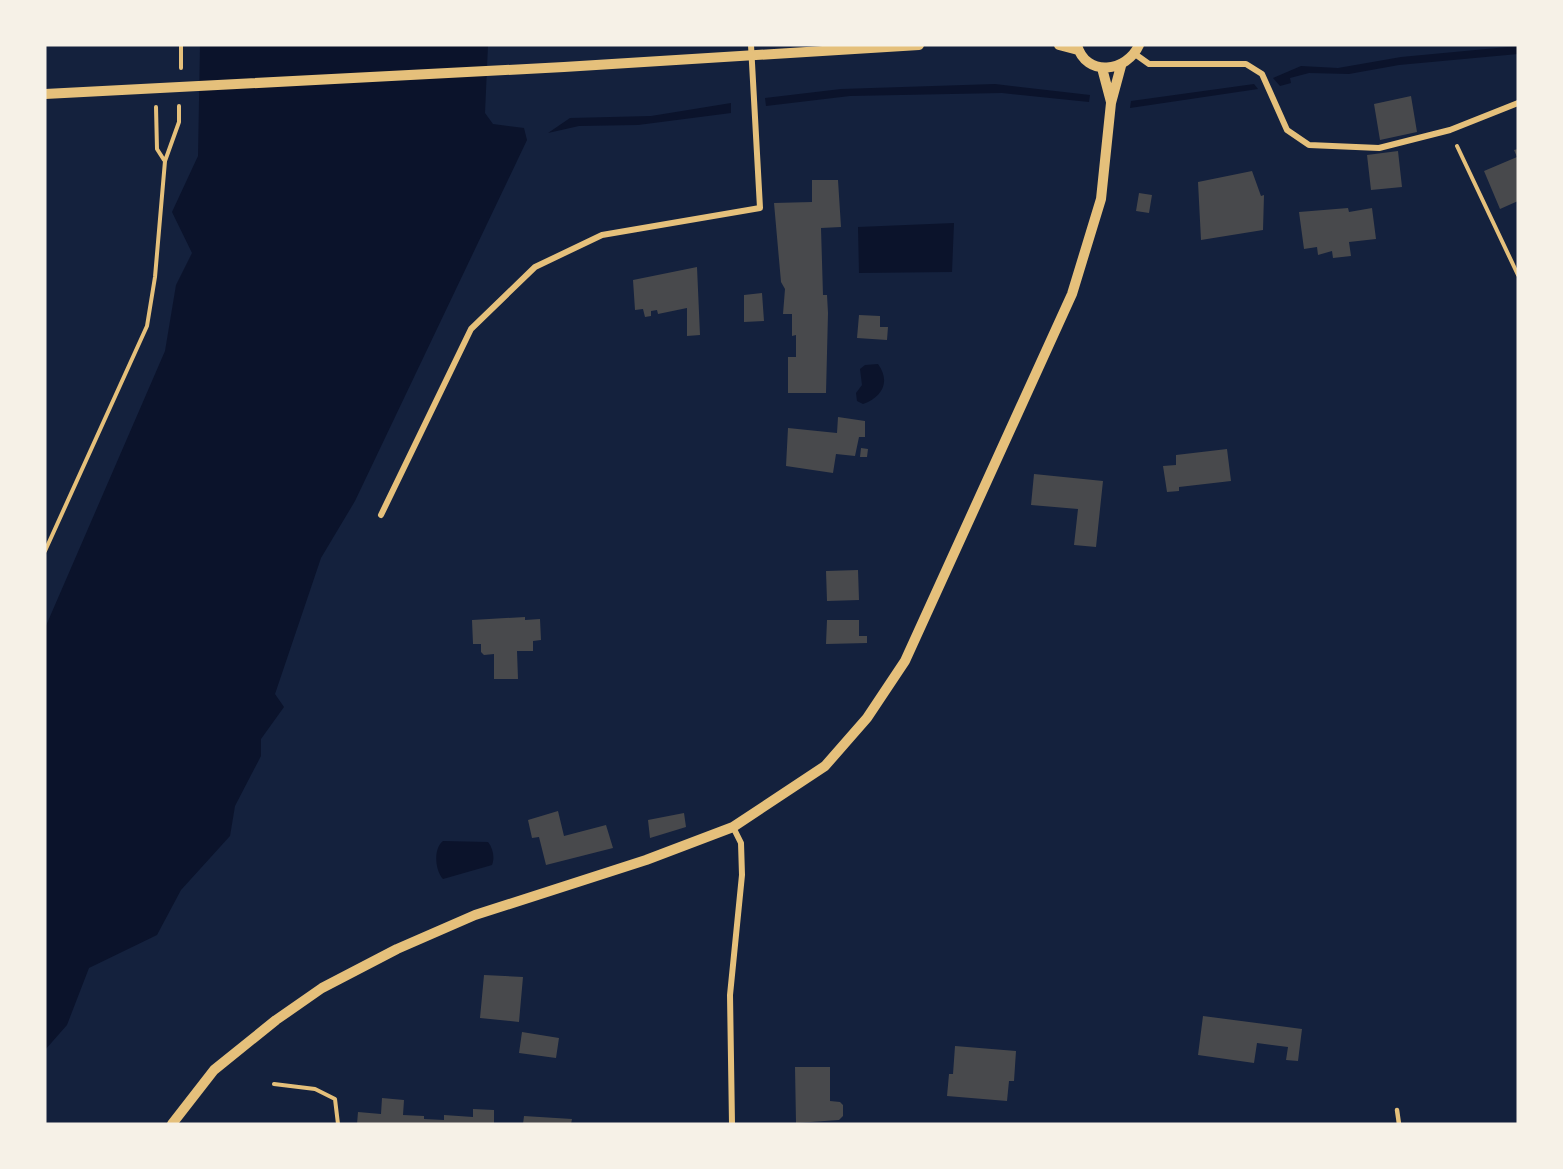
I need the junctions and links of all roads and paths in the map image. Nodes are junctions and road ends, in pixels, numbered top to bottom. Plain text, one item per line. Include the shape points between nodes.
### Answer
1 (920, 45) edge
2 (1059, 45) edge
3 (1077, 47) edge
4 (1138, 47) edge
5 (751, 49) edge
6 (1121, 66) junction
7 (1102, 68) junction
8 (156, 88) junction
9 (45, 94) edge
10 (1111, 103) junction
11 (1518, 103) edge
12 (179, 122) dead end
13 (1450, 130) junction
14 (165, 161) junction
15 (1518, 275) edge
16 (381, 515) dead end
17 (45, 551) edge
18 (733, 827) junction
19 (274, 1084) dead end
20 (1397, 1110) dead end
21 (172, 1124) edge
22 (338, 1124) edge
23 (732, 1124) edge
24 (1399, 1124) edge

1 - 5 street
2 - 3 street
3 - 7 street via 1092,65
4 - 6 street
4 - 13 street via 1149,64 1245,64 1262,74 1287,130 1309,145 1379,148
5 - 8 street via 564,67
5 - 16 street via 760,208 602,235 535,267 471,329
6 - 7 street
6 - 10 street
7 - 10 street
8 - 9 street
8 - 14 path via 157,149
10 - 18 street via 1101,199 1072,294 904,661 867,718 825,766
11 - 13 street
12 - 14 path
13 - 15 path
14 - 17 path via 147,326
18 - 21 street via 646,860 475,915 322,988 214,1070
18 - 23 street via 741,843 742,875 730,995
19 - 22 path via 315,1089 334,1099
20 - 24 lane

